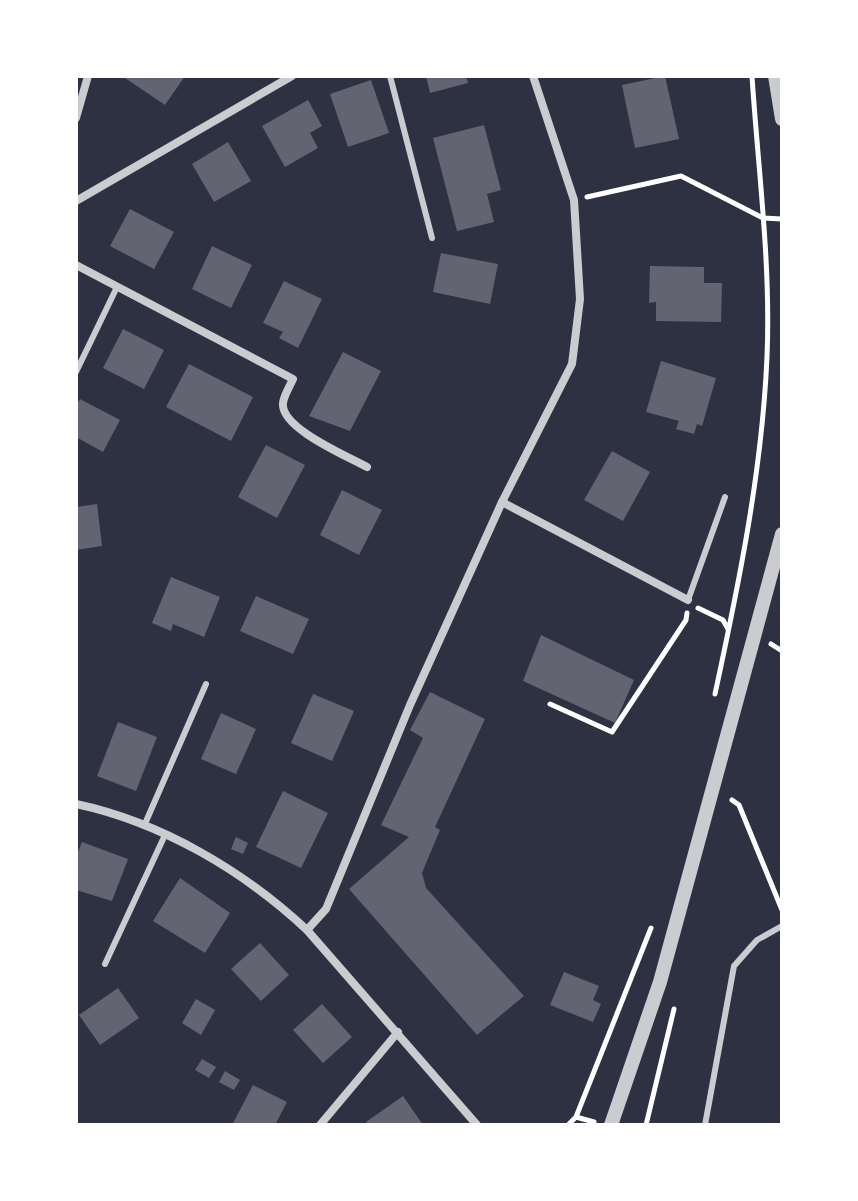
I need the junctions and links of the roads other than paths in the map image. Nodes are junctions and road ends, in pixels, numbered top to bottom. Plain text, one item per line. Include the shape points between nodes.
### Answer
1 (88, 76) edge
2 (292, 76) edge
3 (390, 76) edge
4 (533, 76) edge
5 (775, 76) edge
6 (76, 118) edge
7 (782, 119) edge
8 (76, 201) edge
9 (432, 238) dead end
10 (76, 265) edge
11 (117, 287) junction
12 (76, 372) edge
13 (367, 467) dead end
14 (725, 497) dead end
15 (502, 502) junction
16 (782, 534) edge
17 (688, 600) joint
18 (206, 684) dead end
19 (76, 804) edge
20 (144, 826) junction
21 (165, 835) junction
22 (782, 926) edge
23 (307, 930) junction
24 (105, 964) dead end
25 (398, 1032) junction
26 (320, 1125) edge
27 (477, 1125) edge
28 (611, 1125) edge
29 (705, 1125) edge

1 - 6 street
2 - 8 street
3 - 9 lane
4 - 15 street via 574,200 580,299 572,364
5 - 7 street
10 - 11 street
11 - 12 lane
11 - 13 street via 293,379 283,403 294,426
14 - 17 lane
15 - 17 street
15 - 23 street via 326,909
16 - 28 street via 660,982
18 - 20 lane
19 - 20 street
20 - 21 street
21 - 23 street via 260,888
21 - 24 lane
22 - 29 lane via 757,940 734,966
23 - 25 street
25 - 26 street
25 - 27 street

